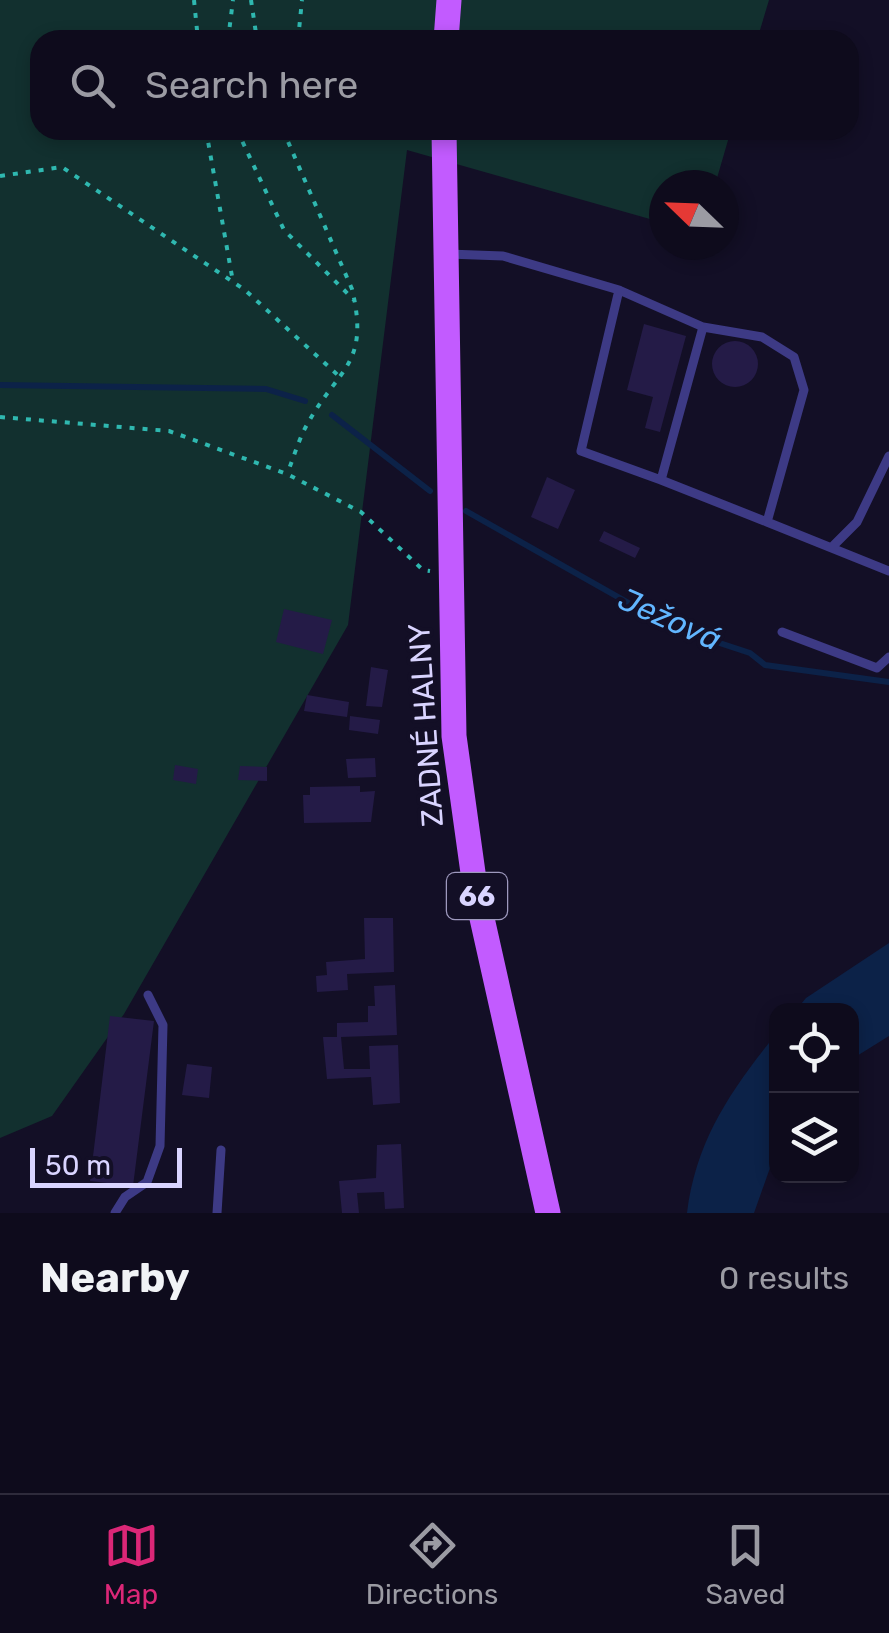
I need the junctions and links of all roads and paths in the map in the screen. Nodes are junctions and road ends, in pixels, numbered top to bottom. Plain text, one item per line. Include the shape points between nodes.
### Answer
1 (194, 0) edge
2 (233, 0) edge
3 (251, 0) edge
4 (302, 0) edge
5 (449, 0) edge
6 (197, 30) edge
7 (229, 30) edge
8 (256, 30) edge
9 (299, 30) edge
10 (447, 30) edge
11 (208, 140) edge
12 (242, 140) edge
13 (288, 140) edge
14 (290, 140) edge
15 (444, 140) edge
16 (290, 144) junction
17 (0, 176) edge
18 (445, 254) junction
19 (233, 282) junction
20 (618, 290) junction
21 (354, 300) junction
22 (703, 327) junction
23 (341, 378) junction
24 (0, 417) edge
25 (889, 456) edge
26 (287, 474) junction
27 (661, 480) junction
28 (767, 522) junction
29 (833, 546) junction
30 (889, 571) edge
31 (448, 574) junction
32 (782, 632) dead end
33 (889, 657) edge
34 (148, 995) dead end
35 (221, 1150) dead end
36 (115, 1213) edge
37 (216, 1213) edge
38 (548, 1213) edge

1 - 6 path
2 - 7 path
3 - 8 path
4 - 9 path
5 - 10 main road
11 - 19 path
12 - 21 path via 284,230
13 - 16 path
14 - 16 path
15 - 18 main road, 66
16 - 21 path
17 - 19 path via 62,166
18 - 20 lane via 503,256
18 - 31 main road, ZADNÉ HALNY / 66
19 - 23 path
20 - 22 lane
20 - 27 lane via 581,451
21 - 23 path via 351,365
22 - 27 lane
22 - 28 lane via 762,337 794,358 804,390
23 - 26 path via 308,423
24 - 26 path via 168,431
25 - 29 lane via 857,522
26 - 31 path via 361,512 424,570
27 - 28 lane
28 - 29 lane
29 - 30 lane
31 - 38 main road, ZADNÉ HALNY / 66 via 454,736 466,829
32 - 33 lane via 877,668
34 - 36 lane via 163,1025 160,1146 147,1182
35 - 37 lane

